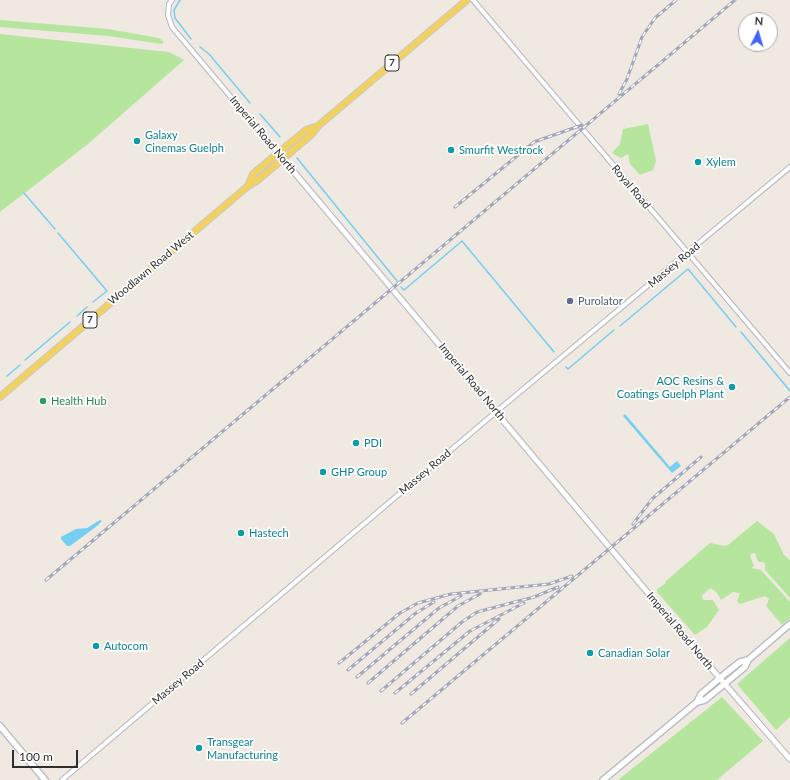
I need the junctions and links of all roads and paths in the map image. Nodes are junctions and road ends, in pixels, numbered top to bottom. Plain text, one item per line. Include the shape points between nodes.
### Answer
1 (172, 0) edge
2 (467, 0) edge
3 (473, 0) edge
4 (318, 126) junction
5 (278, 153) junction
6 (283, 159) junction
7 (790, 167) edge
8 (248, 186) junction
9 (688, 254) junction
10 (790, 373) edge
11 (0, 396) edge
12 (497, 411) junction
13 (790, 624) edge
14 (748, 660) junction
15 (720, 678) junction
16 (725, 684) junction
17 (697, 702) junction
18 (0, 726) edge
19 (790, 759) edge
20 (45, 780) edge
21 (62, 780) edge
22 (603, 780) edge

1 - 5 street, Imperial Road North via 168,15 172,27
2 - 4 main road, Woodlawn Road West / 7
3 - 9 street, Royal Road
4 - 5 main road, Woodlawn Road West / 7 via 306,130
4 - 6 main road, Woodlawn Road West / 7 via 311,136
5 - 6 street, Imperial Road North
5 - 8 main road, Woodlawn Road West / 7 via 253,174
6 - 8 main road, Woodlawn Road West / 7
6 - 12 street, Imperial Road North
7 - 9 street, Massey Road
8 - 11 main road, Woodlawn Road West / 7
9 - 10 street, Royal Road
9 - 12 street, Massey Road
12 - 15 street, Imperial Road North
12 - 21 street, Massey Road
13 - 14 main road
14 - 15 main road via 740,662
14 - 16 main road via 745,667
15 - 16 street, Imperial Road North
15 - 17 main road via 701,694
16 - 17 main road via 705,700
16 - 19 street, Imperial Road North
17 - 22 main road
18 - 20 main road

